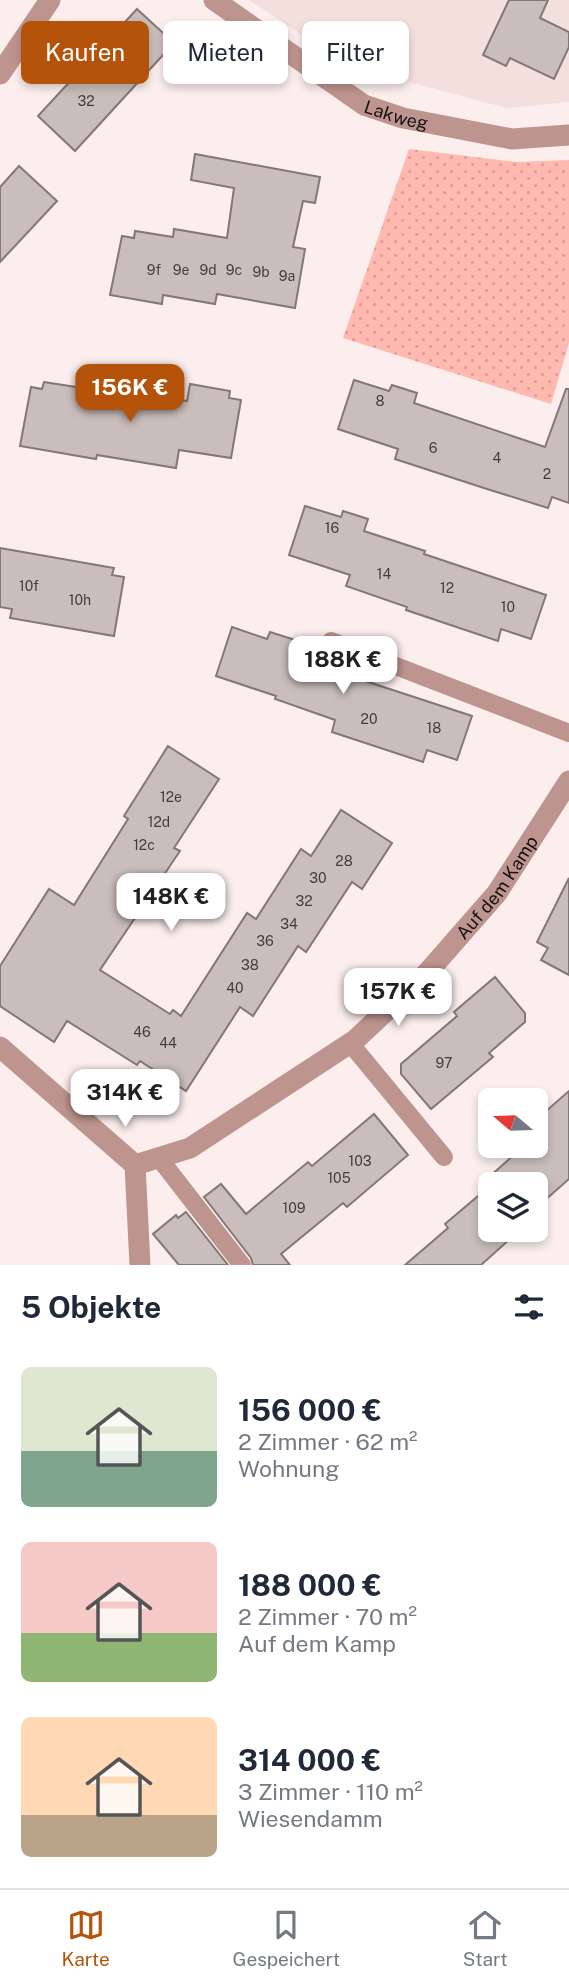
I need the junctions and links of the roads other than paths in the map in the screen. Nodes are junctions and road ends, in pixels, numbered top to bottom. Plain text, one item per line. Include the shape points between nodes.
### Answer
1 (50, 0) edge
2 (214, 0) edge
3 (0, 74) edge
4 (569, 135) edge
5 (331, 641) dead end
6 (569, 733) edge
7 (569, 781) edge
8 (350, 1043) junction
9 (0, 1047) edge
10 (159, 1157) junction
11 (444, 1157) dead end
12 (135, 1165) junction
13 (140, 1265) edge
14 (242, 1265) edge

1 - 3 street
2 - 4 street, Lakweg via 364,105 403,118 512,139
5 - 6 lane
7 - 8 street, Auf dem Kamp via 497,892 427,973
8 - 10 street, Auf dem Kamp via 190,1148
8 - 11 lane
9 - 12 street
10 - 12 street, Auf dem Kamp
10 - 14 lane
12 - 13 street

